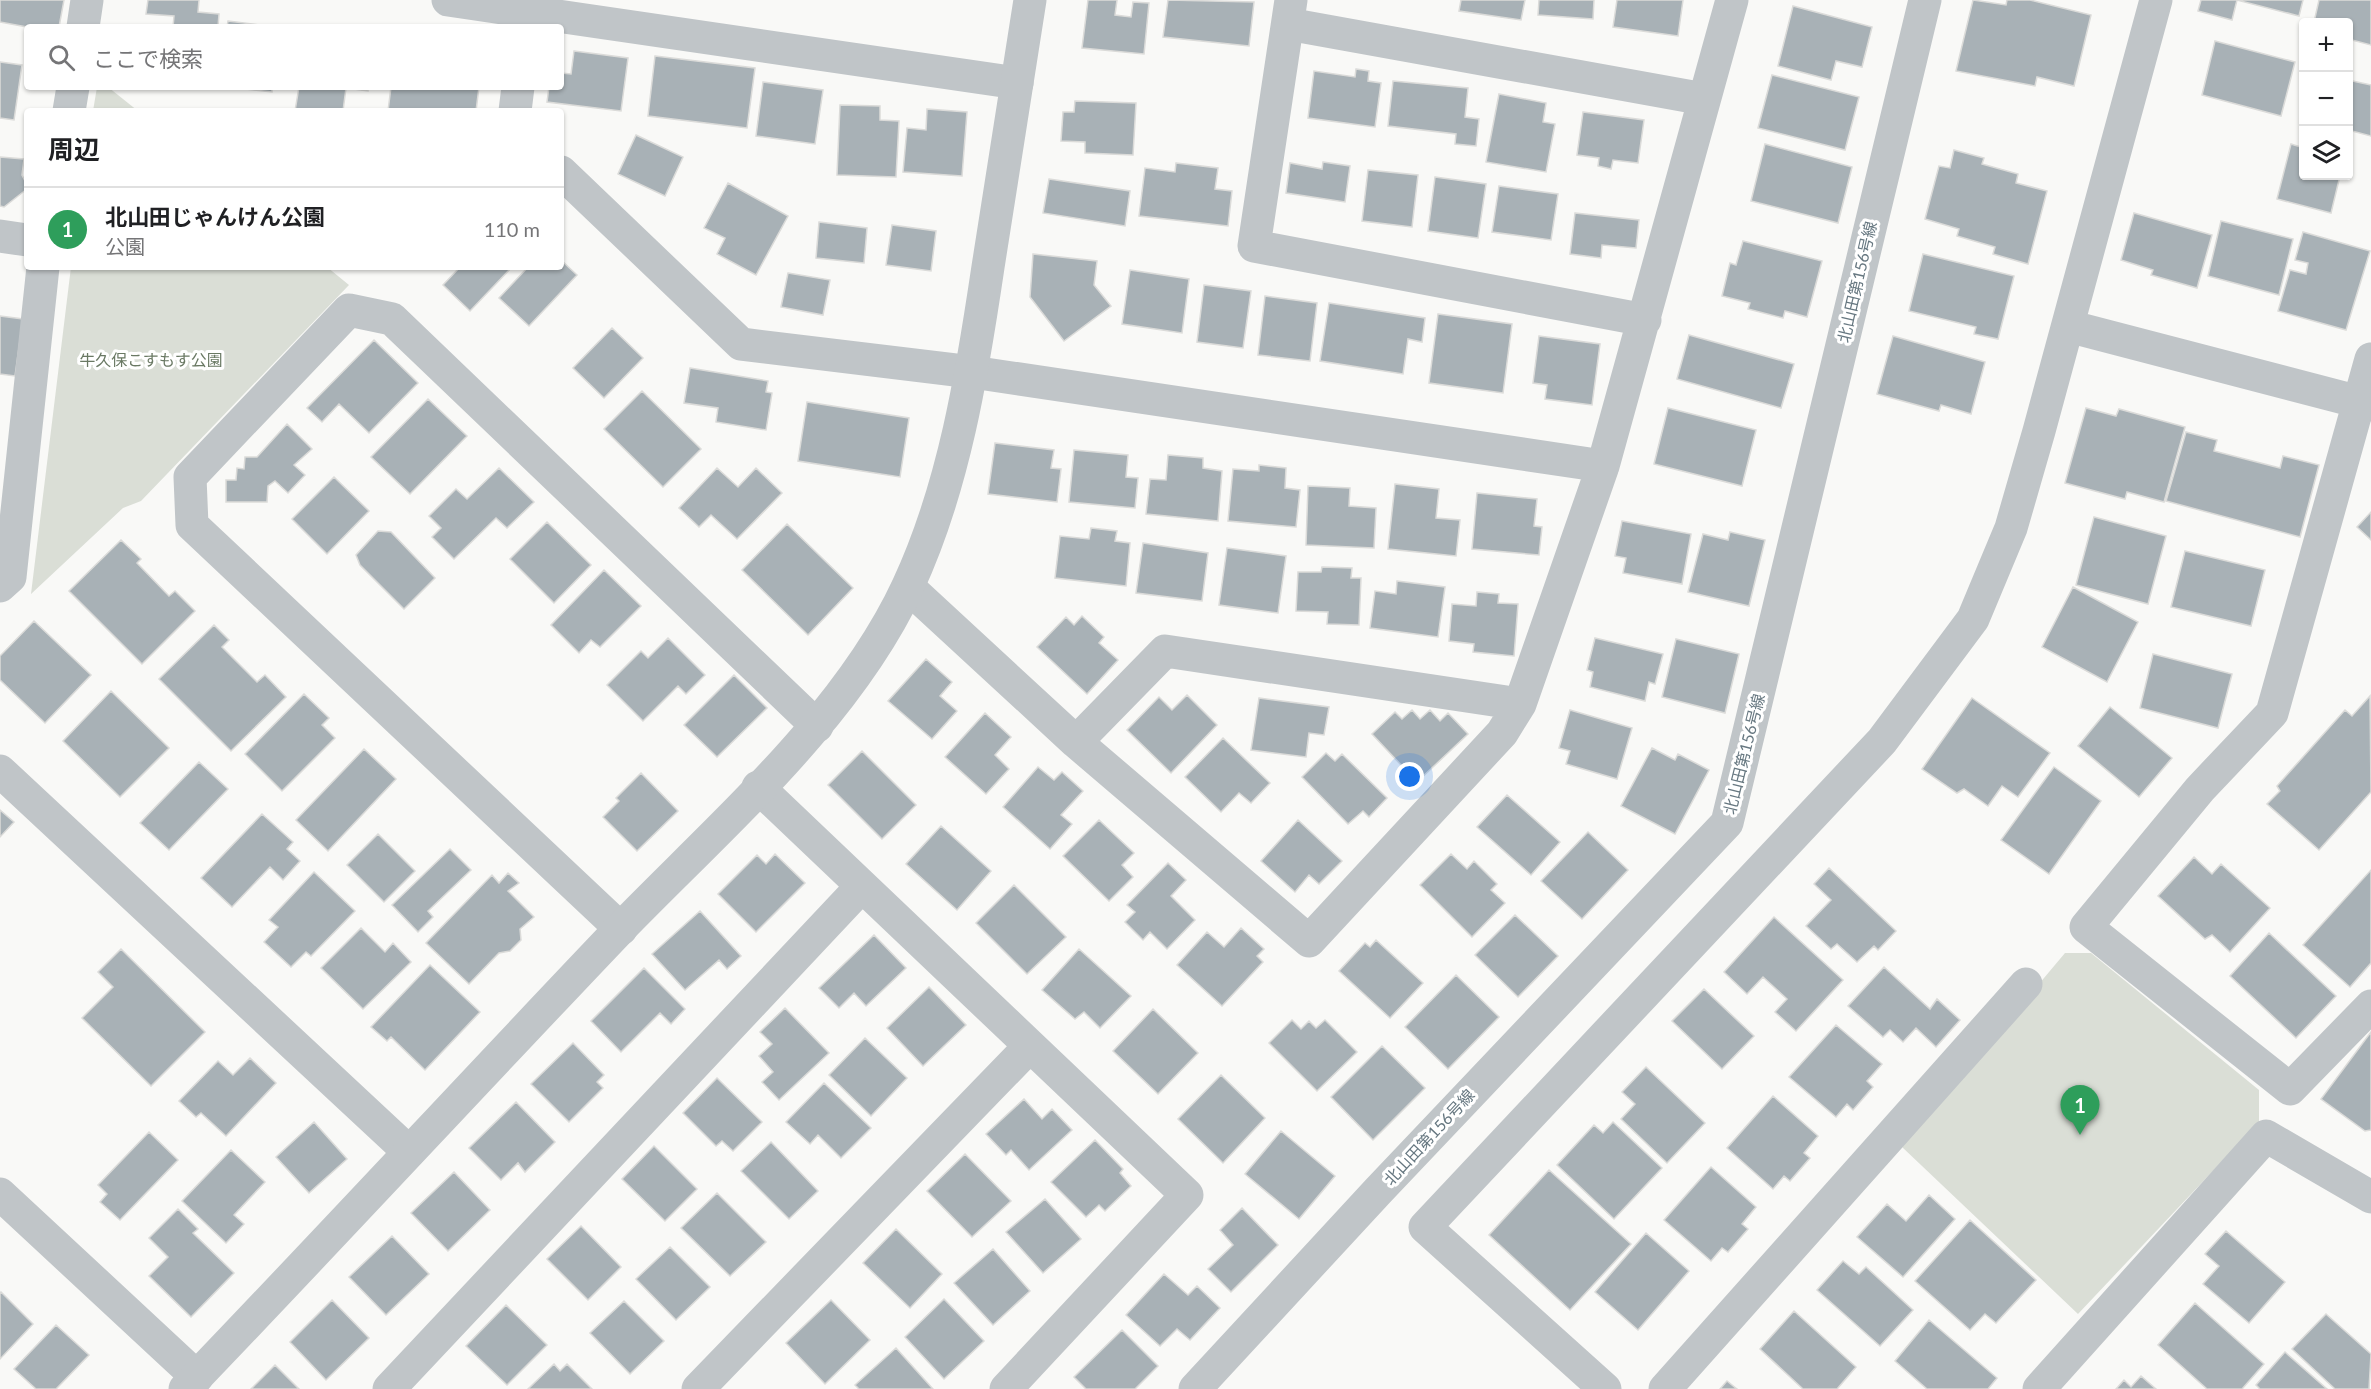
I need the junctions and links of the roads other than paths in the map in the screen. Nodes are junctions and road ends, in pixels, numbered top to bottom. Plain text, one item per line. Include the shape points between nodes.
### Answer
1 (87, 0) edge
2 (448, 0) edge
3 (1030, 0) edge
4 (1732, 0) edge
5 (1925, 0) edge
6 (2156, 0) edge
7 (1290, 12) edge
8 (524, 20) edge
9 (84, 24) edge
10 (555, 24) edge
11 (564, 25) edge
12 (1017, 83) junction
13 (73, 90) edge
14 (518, 90) edge
15 (1704, 99) junction
16 (70, 108) edge
17 (515, 108) edge
18 (564, 175) edge
19 (0, 236) edge
20 (24, 240) edge
21 (43, 270) edge
22 (1646, 320) junction
23 (2068, 326) junction
24 (2371, 359) edge
25 (972, 372) junction
26 (2365, 403) edge
27 (1603, 466) junction
28 (0, 586) edge
29 (908, 587) junction
30 (1520, 704) junction
31 (816, 726) junction
32 (1076, 742) junction
33 (0, 771) edge
34 (758, 787) junction
35 (862, 886) junction
36 (621, 929) junction
37 (2026, 984) dead end
38 (2371, 1006) edge
39 (1030, 1046) junction
40 (409, 1152) junction
41 (0, 1194) edge
42 (2371, 1197) edge
43 (191, 1383) edge
44 (389, 1389) edge
45 (698, 1389) edge
46 (1006, 1389) edge
47 (1195, 1389) edge
48 (1605, 1389) edge
49 (1665, 1389) edge
50 (2038, 1389) edge

1 - 9 street
2 - 8 street
3 - 12 street
4 - 15 street
5 - 47 street, 北山田第156号線 via 1727,824
6 - 23 street
7 - 15 street
7 - 22 street via 1254,246
8 - 10 street
11 - 12 street
12 - 25 street
13 - 16 street
14 - 17 street
15 - 22 street
18 - 25 street via 741,344
19 - 20 street
21 - 28 street via 10,577
22 - 27 street
23 - 26 street
23 - 48 street via 2011,528 1973,619 1882,741 1425,1227
24 - 26 street
25 - 27 street
25 - 29 street via 954,451
26 - 38 street via 2272,713 2200,789 2086,927 2290,1089
27 - 30 street
29 - 31 street via 866,660
29 - 32 street
30 - 32 street via 1165,651
30 - 32 street via 1502,733 1309,941
31 - 34 street
31 - 36 street via 392,319 349,310 190,477 192,525
33 - 40 street
34 - 35 street
34 - 36 street
35 - 39 street
35 - 44 street
36 - 40 street
37 - 49 street
39 - 45 street
39 - 46 street via 1187,1195
40 - 43 street
41 - 43 street
42 - 50 street via 2266,1136

